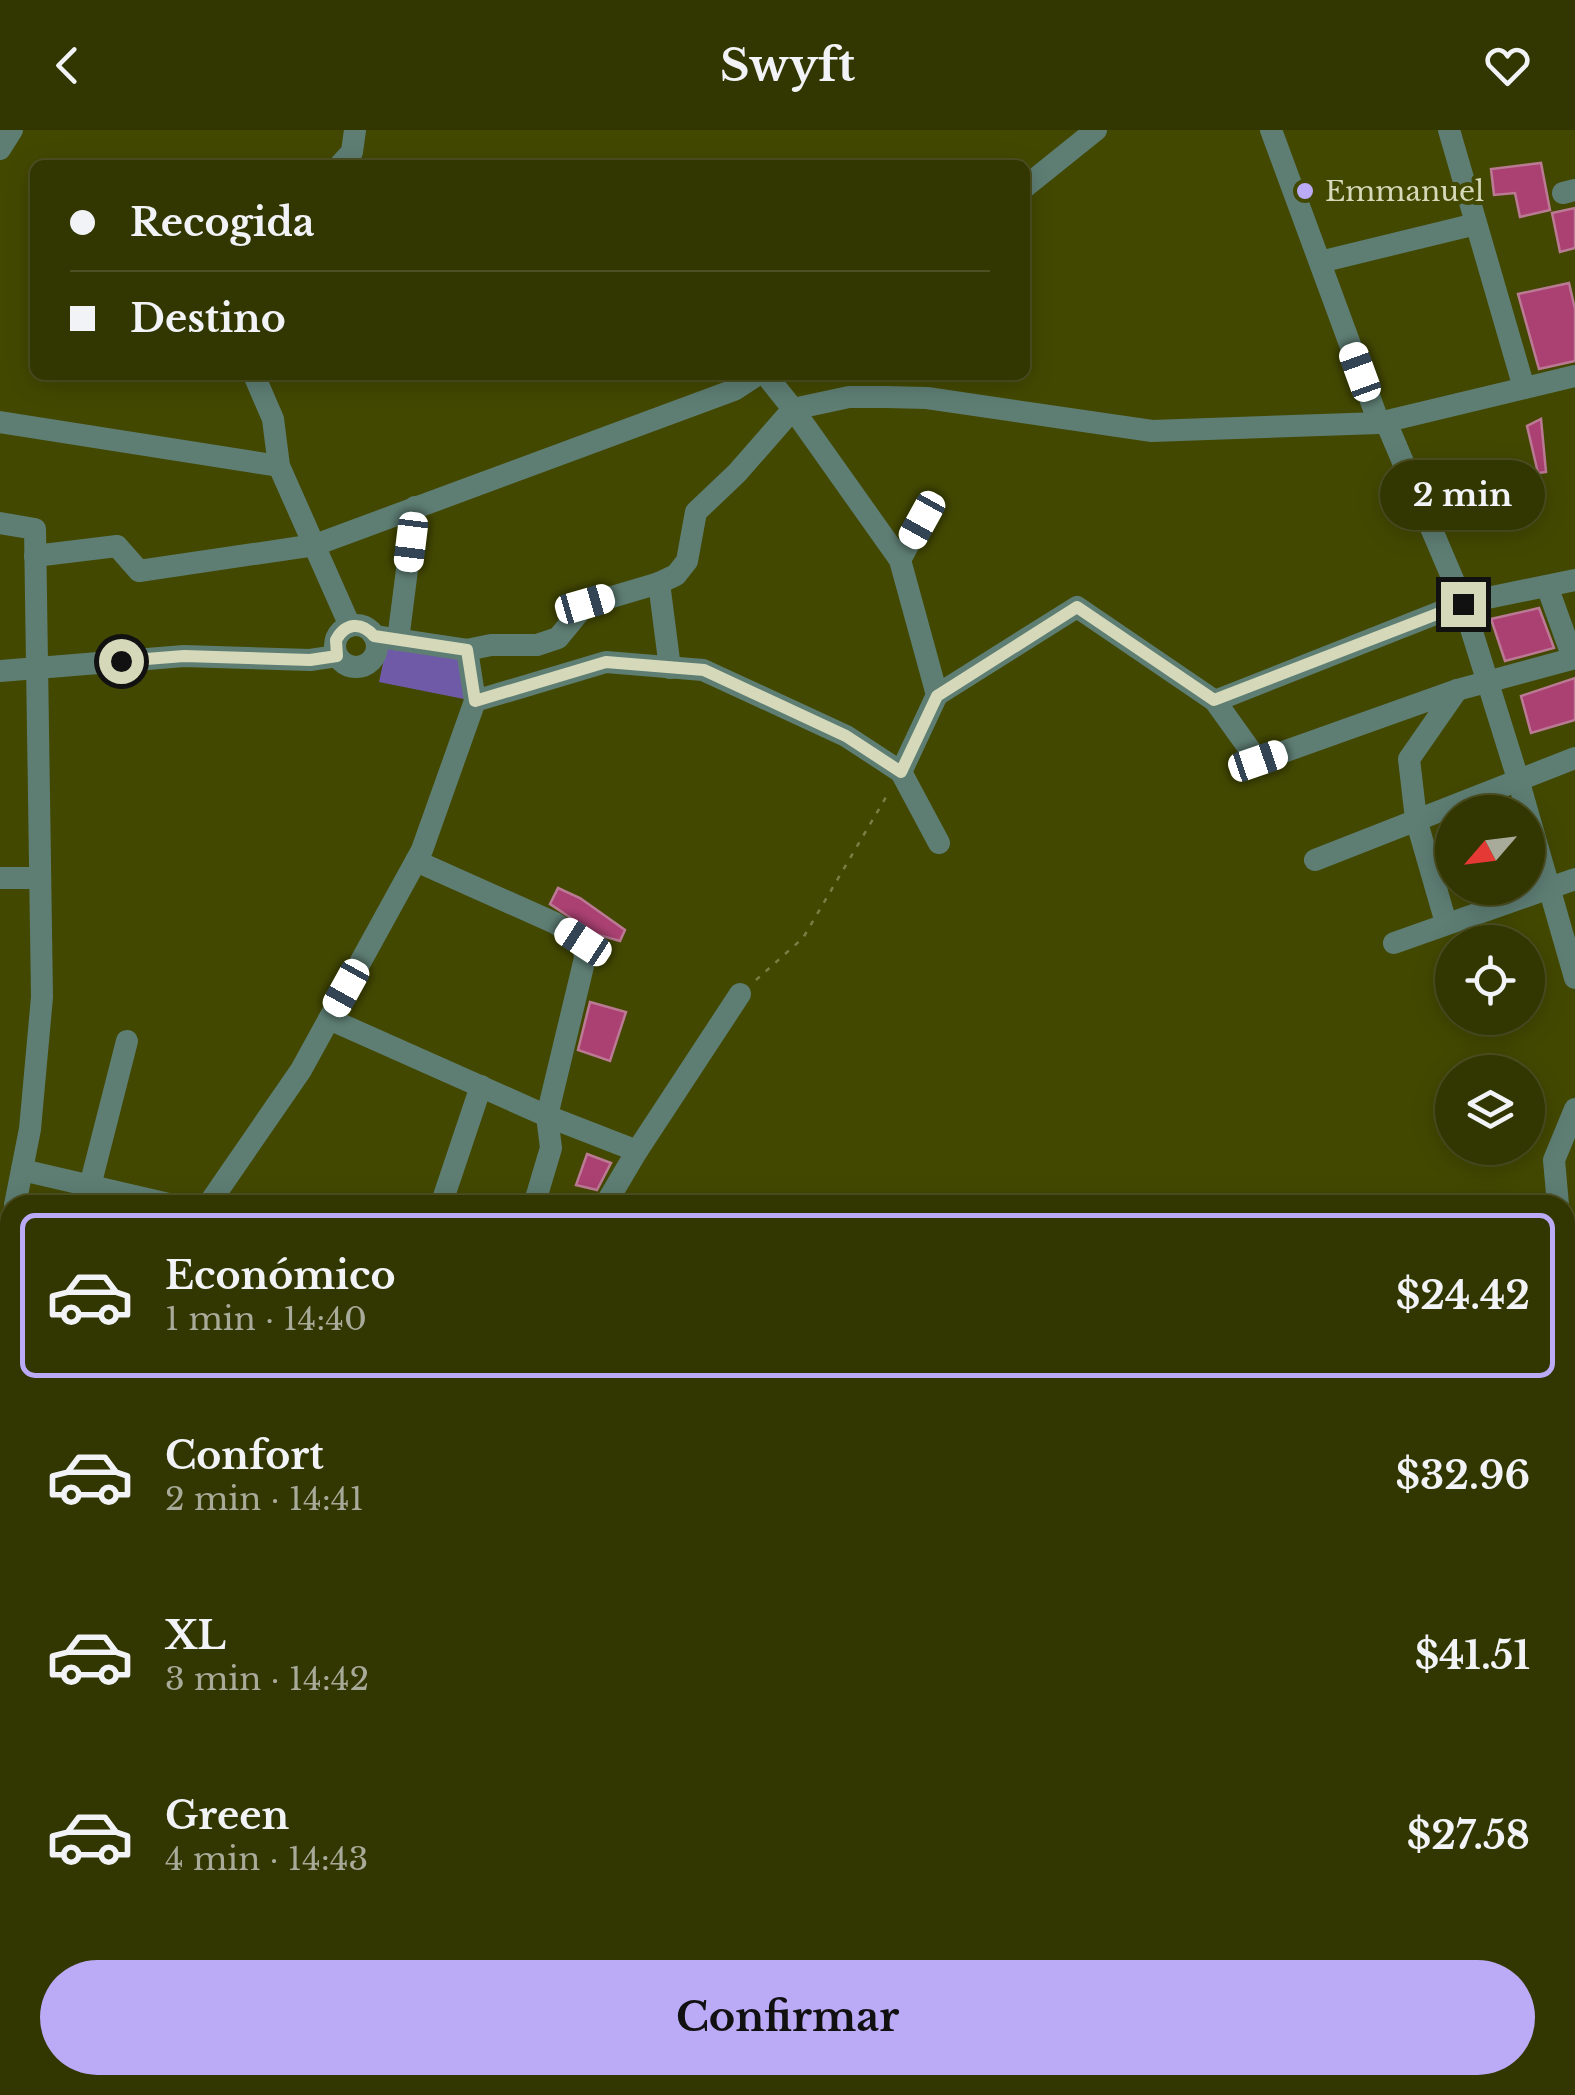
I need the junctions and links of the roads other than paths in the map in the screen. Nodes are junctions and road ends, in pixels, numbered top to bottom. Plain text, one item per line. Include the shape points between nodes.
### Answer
1 (12, 130) edge
2 (355, 130) edge
3 (1096, 130) edge
4 (1271, 130) edge
5 (1449, 130) edge
6 (0, 149) edge
7 (345, 160) edge
8 (1030, 182) edge
9 (1476, 224) junction
10 (1320, 262) junction
11 (1575, 376) edge
12 (258, 380) edge
13 (749, 380) edge
14 (770, 380) edge
15 (1524, 388) junction
16 (793, 409) junction
17 (0, 422) edge
18 (1383, 422) junction
19 (279, 466) junction
20 (415, 507) junction
21 (922, 520) dead end
22 (0, 524) edge
23 (315, 545) junction
24 (35, 556) junction
25 (900, 560) junction
26 (1575, 580) edge
27 (659, 583) junction
28 (1547, 586) junction
29 (1463, 604) junction
30 (350, 626) junction
31 (374, 636) junction
32 (398, 640) junction
33 (467, 650) junction
34 (337, 656) junction
35 (1574, 658) edge
36 (37, 668) junction
37 (670, 668) junction
38 (0, 670) edge
39 (1487, 682) junction
40 (1457, 690) junction
41 (937, 696) junction
42 (1214, 700) junction
43 (475, 701) junction
44 (1575, 758) edge
45 (901, 772) junction
46 (1518, 779) junction
47 (1416, 819) junction
48 (939, 843) dead end
49 (1315, 860) dead end
50 (416, 861) junction
51 (0, 878) edge
52 (40, 878) junction
53 (1575, 879) edge
54 (1549, 886) junction
55 (1446, 923) junction
56 (1394, 943) dead end
57 (1575, 978) edge
58 (740, 994) road end
59 (329, 1019) junction
60 (128, 1042) dead end
61 (481, 1086) junction
62 (1575, 1109) edge
63 (547, 1116) junction
64 (637, 1152) junction
65 (22, 1170) junction
66 (90, 1186) junction
67 (17, 1195) edge
68 (129, 1195) edge
69 (215, 1195) edge
70 (444, 1195) edge
71 (537, 1195) edge
72 (610, 1195) edge
73 (1557, 1195) edge

1 - 6 street
2 - 7 street
3 - 8 street
4 - 10 street
5 - 9 street
9 - 10 street
9 - 15 street
10 - 18 street
11 - 15 street
12 - 19 street
13 - 20 street
14 - 16 street
15 - 18 street
16 - 18 street via 848,397 927,398 1152,431
16 - 25 street
16 - 27 street via 696,512 687,561
17 - 19 street
18 - 29 street
19 - 23 street
20 - 23 street
20 - 32 street
21 - 25 street
22 - 24 street via 34,528
23 - 24 street via 139,570 117,546
23 - 30 street
24 - 36 street
25 - 41 street
26 - 28 street
27 - 33 street via 585,604 558,638
27 - 37 street
28 - 29 street
28 - 35 street
29 - 39 street
29 - 42 street
30 - 31 street
30 - 34 street via 336,640
31 - 32 street
31 - 34 street via 376,652 366,664 350,666
32 - 33 street
33 - 43 street
34 - 36 street via 184,656
35 - 39 street
36 - 38 street
36 - 52 street
37 - 43 street via 606,662
37 - 45 street via 704,670 846,736
39 - 40 street
39 - 46 street
40 - 42 street via 1258,761
40 - 47 street via 1408,759
41 - 42 street via 1077,607
41 - 45 street
43 - 50 street
44 - 46 street
45 - 48 street
46 - 47 street
46 - 54 street
47 - 49 street
47 - 55 street
50 - 59 street
50 - 63 street via 583,942 585,958
51 - 52 street
52 - 65 street via 42,997
53 - 54 street
54 - 55 street
54 - 57 street
55 - 56 street
58 - 64 street
59 - 61 street
59 - 69 street
60 - 66 street
61 - 63 street
61 - 70 street
62 - 73 street via 1554,1160
63 - 64 street
63 - 71 street via 551,1148
64 - 72 street
65 - 66 street
65 - 67 street
66 - 68 street

